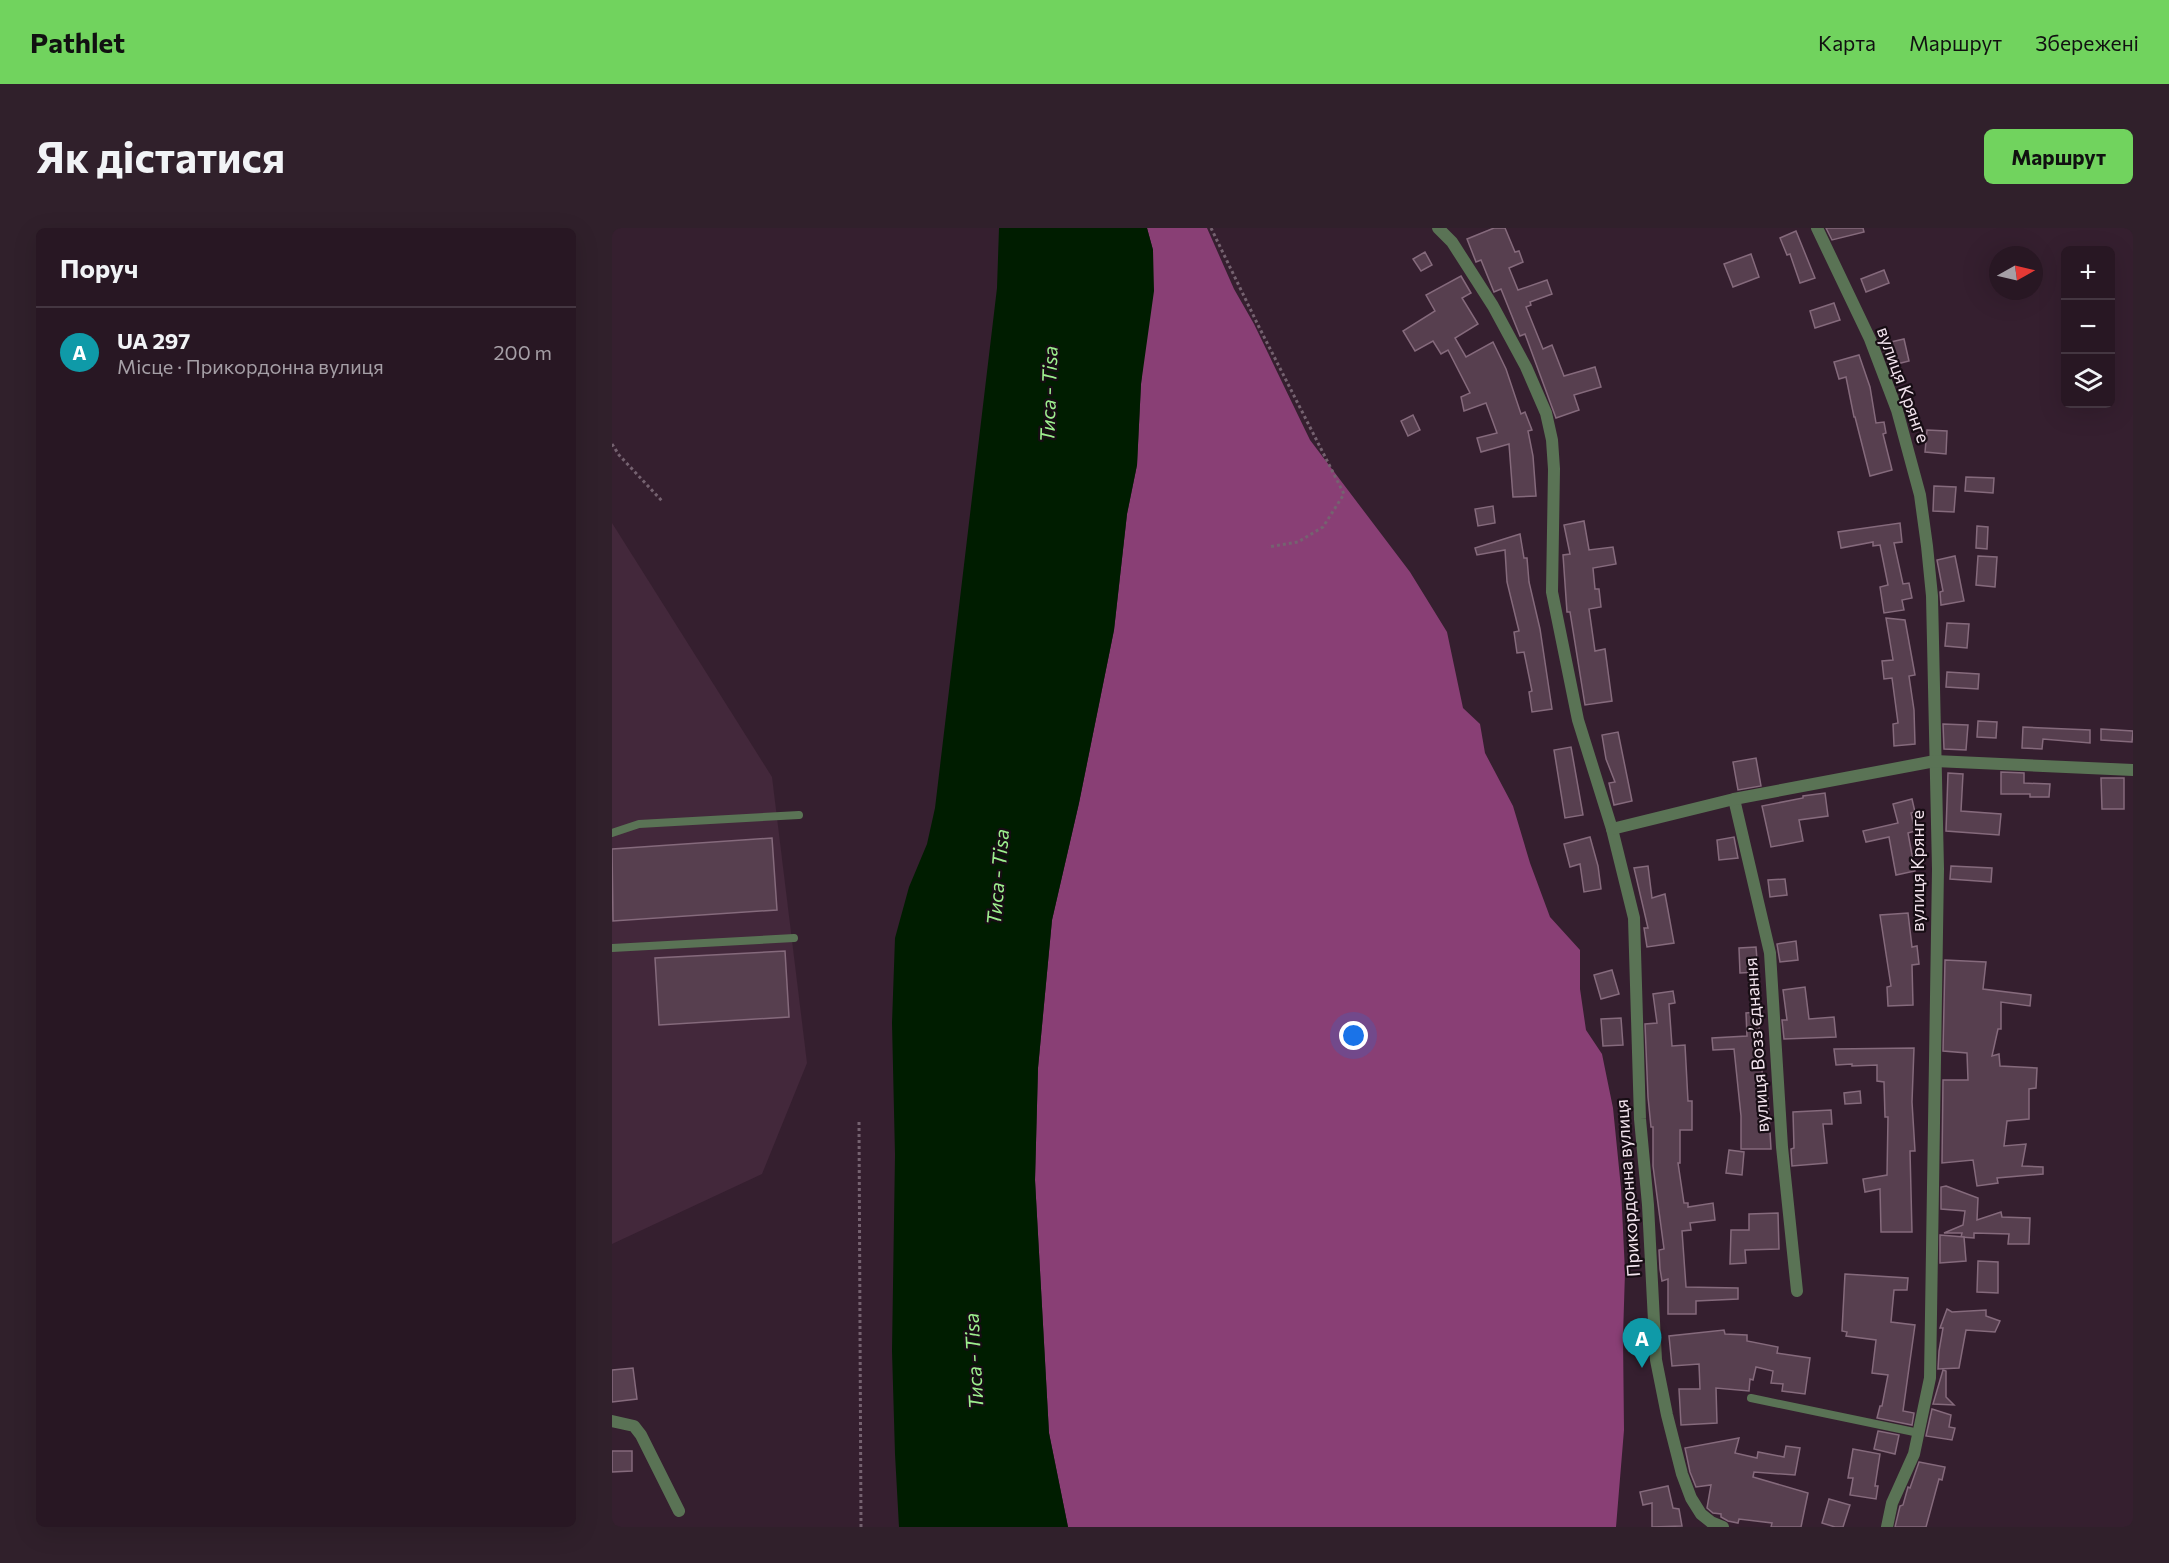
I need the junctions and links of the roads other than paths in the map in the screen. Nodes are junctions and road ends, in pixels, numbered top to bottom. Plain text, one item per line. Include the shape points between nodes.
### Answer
1 (1438, 228) edge
2 (1817, 228) edge
3 (1935, 761) junction
4 (2133, 770) edge
5 (1734, 799) junction
6 (799, 815) dead end
7 (1612, 829) junction
8 (612, 833) edge
9 (794, 938) dead end
10 (612, 948) edge
11 (1797, 1291) dead end
12 (1751, 1398) dead end
13 (612, 1421) edge
14 (1919, 1433) junction
15 (679, 1511) dead end
16 (1723, 1527) edge
17 (1887, 1527) edge

1 - 7 street, Прикордонна вулиця via 1452,242 1493,306 1546,413 1554,469 1552,592 1578,720
2 - 3 street, вулиця Крянге via 1870,339 1897,410 1920,495 1932,596
3 - 4 street
3 - 5 street
3 - 14 street, вулиця Крянге via 1938,869 1931,1342 1930,1377
5 - 7 street
5 - 11 street, вулиця Воззʼєднання via 1770,953 1782,1147
6 - 8 lane via 639,824
7 - 16 street, Прикордонна вулиця via 1634,918 1640,1119 1656,1360 1691,1498 1701,1514
9 - 10 lane
12 - 14 lane
13 - 15 street via 634,1426 641,1435
14 - 17 street, вулиця Крянге via 1892,1503

